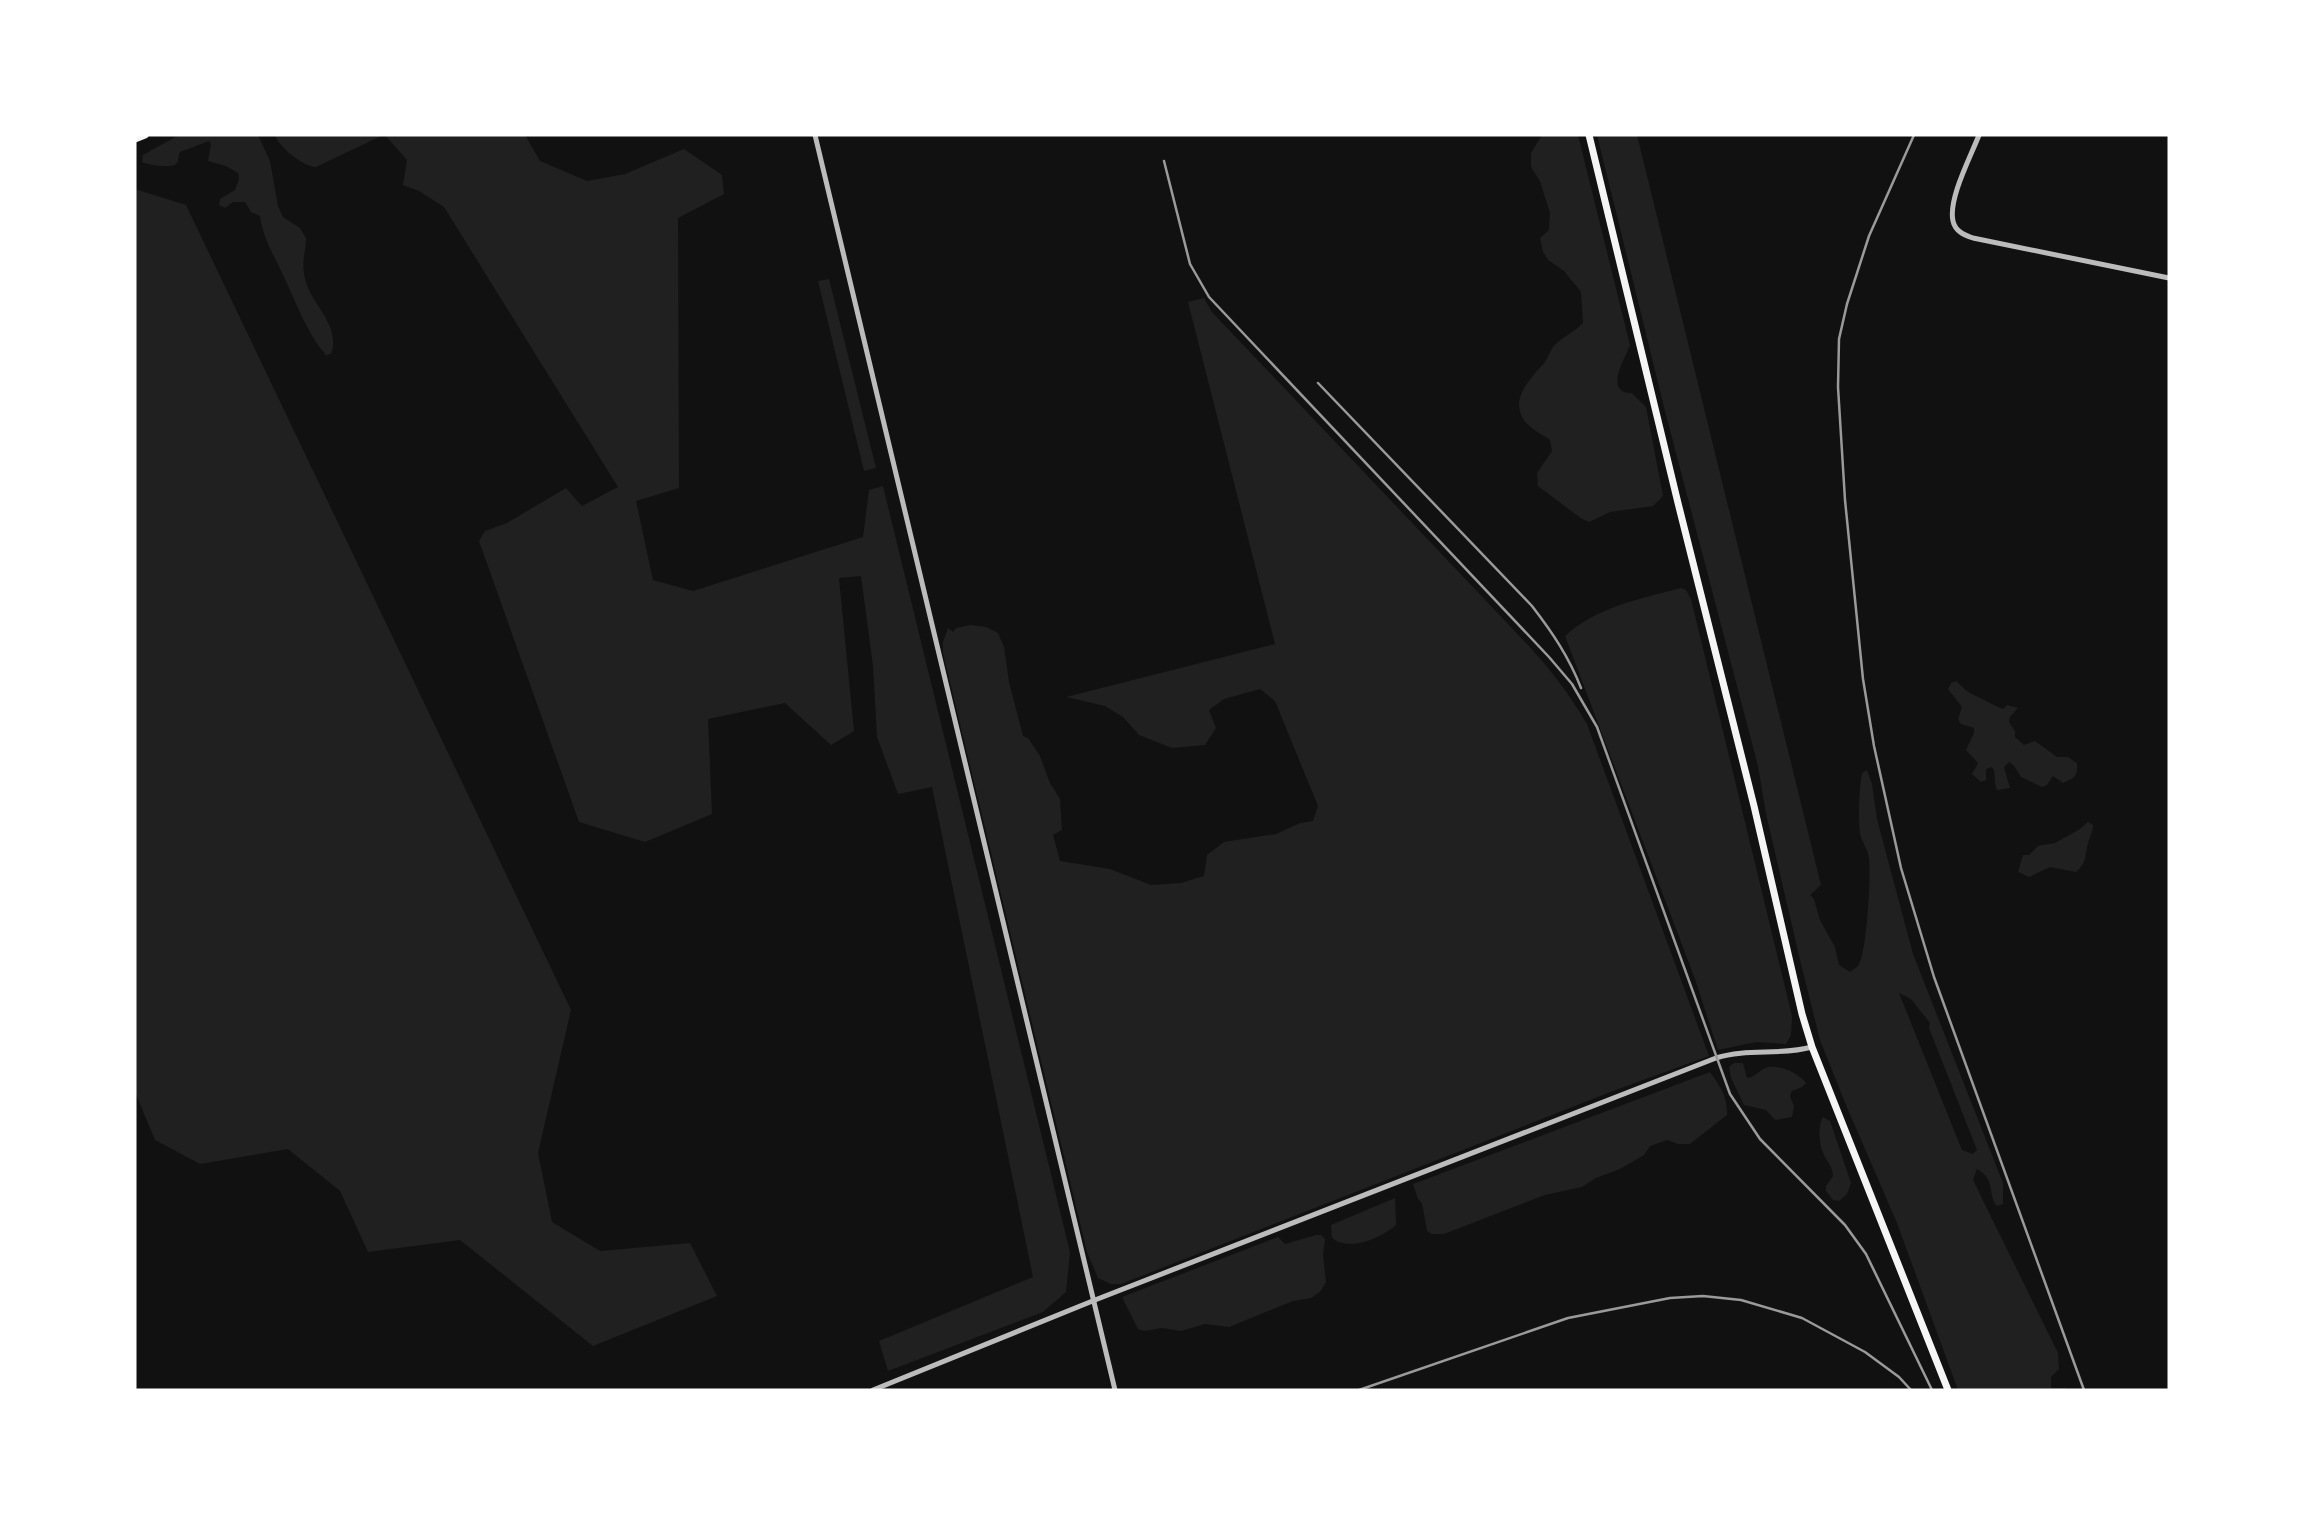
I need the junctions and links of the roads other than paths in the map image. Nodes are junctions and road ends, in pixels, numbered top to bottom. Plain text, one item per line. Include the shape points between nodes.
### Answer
1 (145, 135) edge
2 (815, 135) edge
3 (1589, 135) edge
4 (1979, 135) edge
5 (135, 139) edge
6 (2169, 278) edge
7 (1812, 1047) junction
8 (1095, 1300) junction
9 (873, 1390) edge
10 (1115, 1390) edge
11 (1948, 1390) edge

1 - 5 main road
2 - 8 street
3 - 7 main road
4 - 6 street via 1952,205 1953,223 1961,233
7 - 8 street via 1781,1053 1733,1052
7 - 11 main road
8 - 9 street
8 - 10 street

